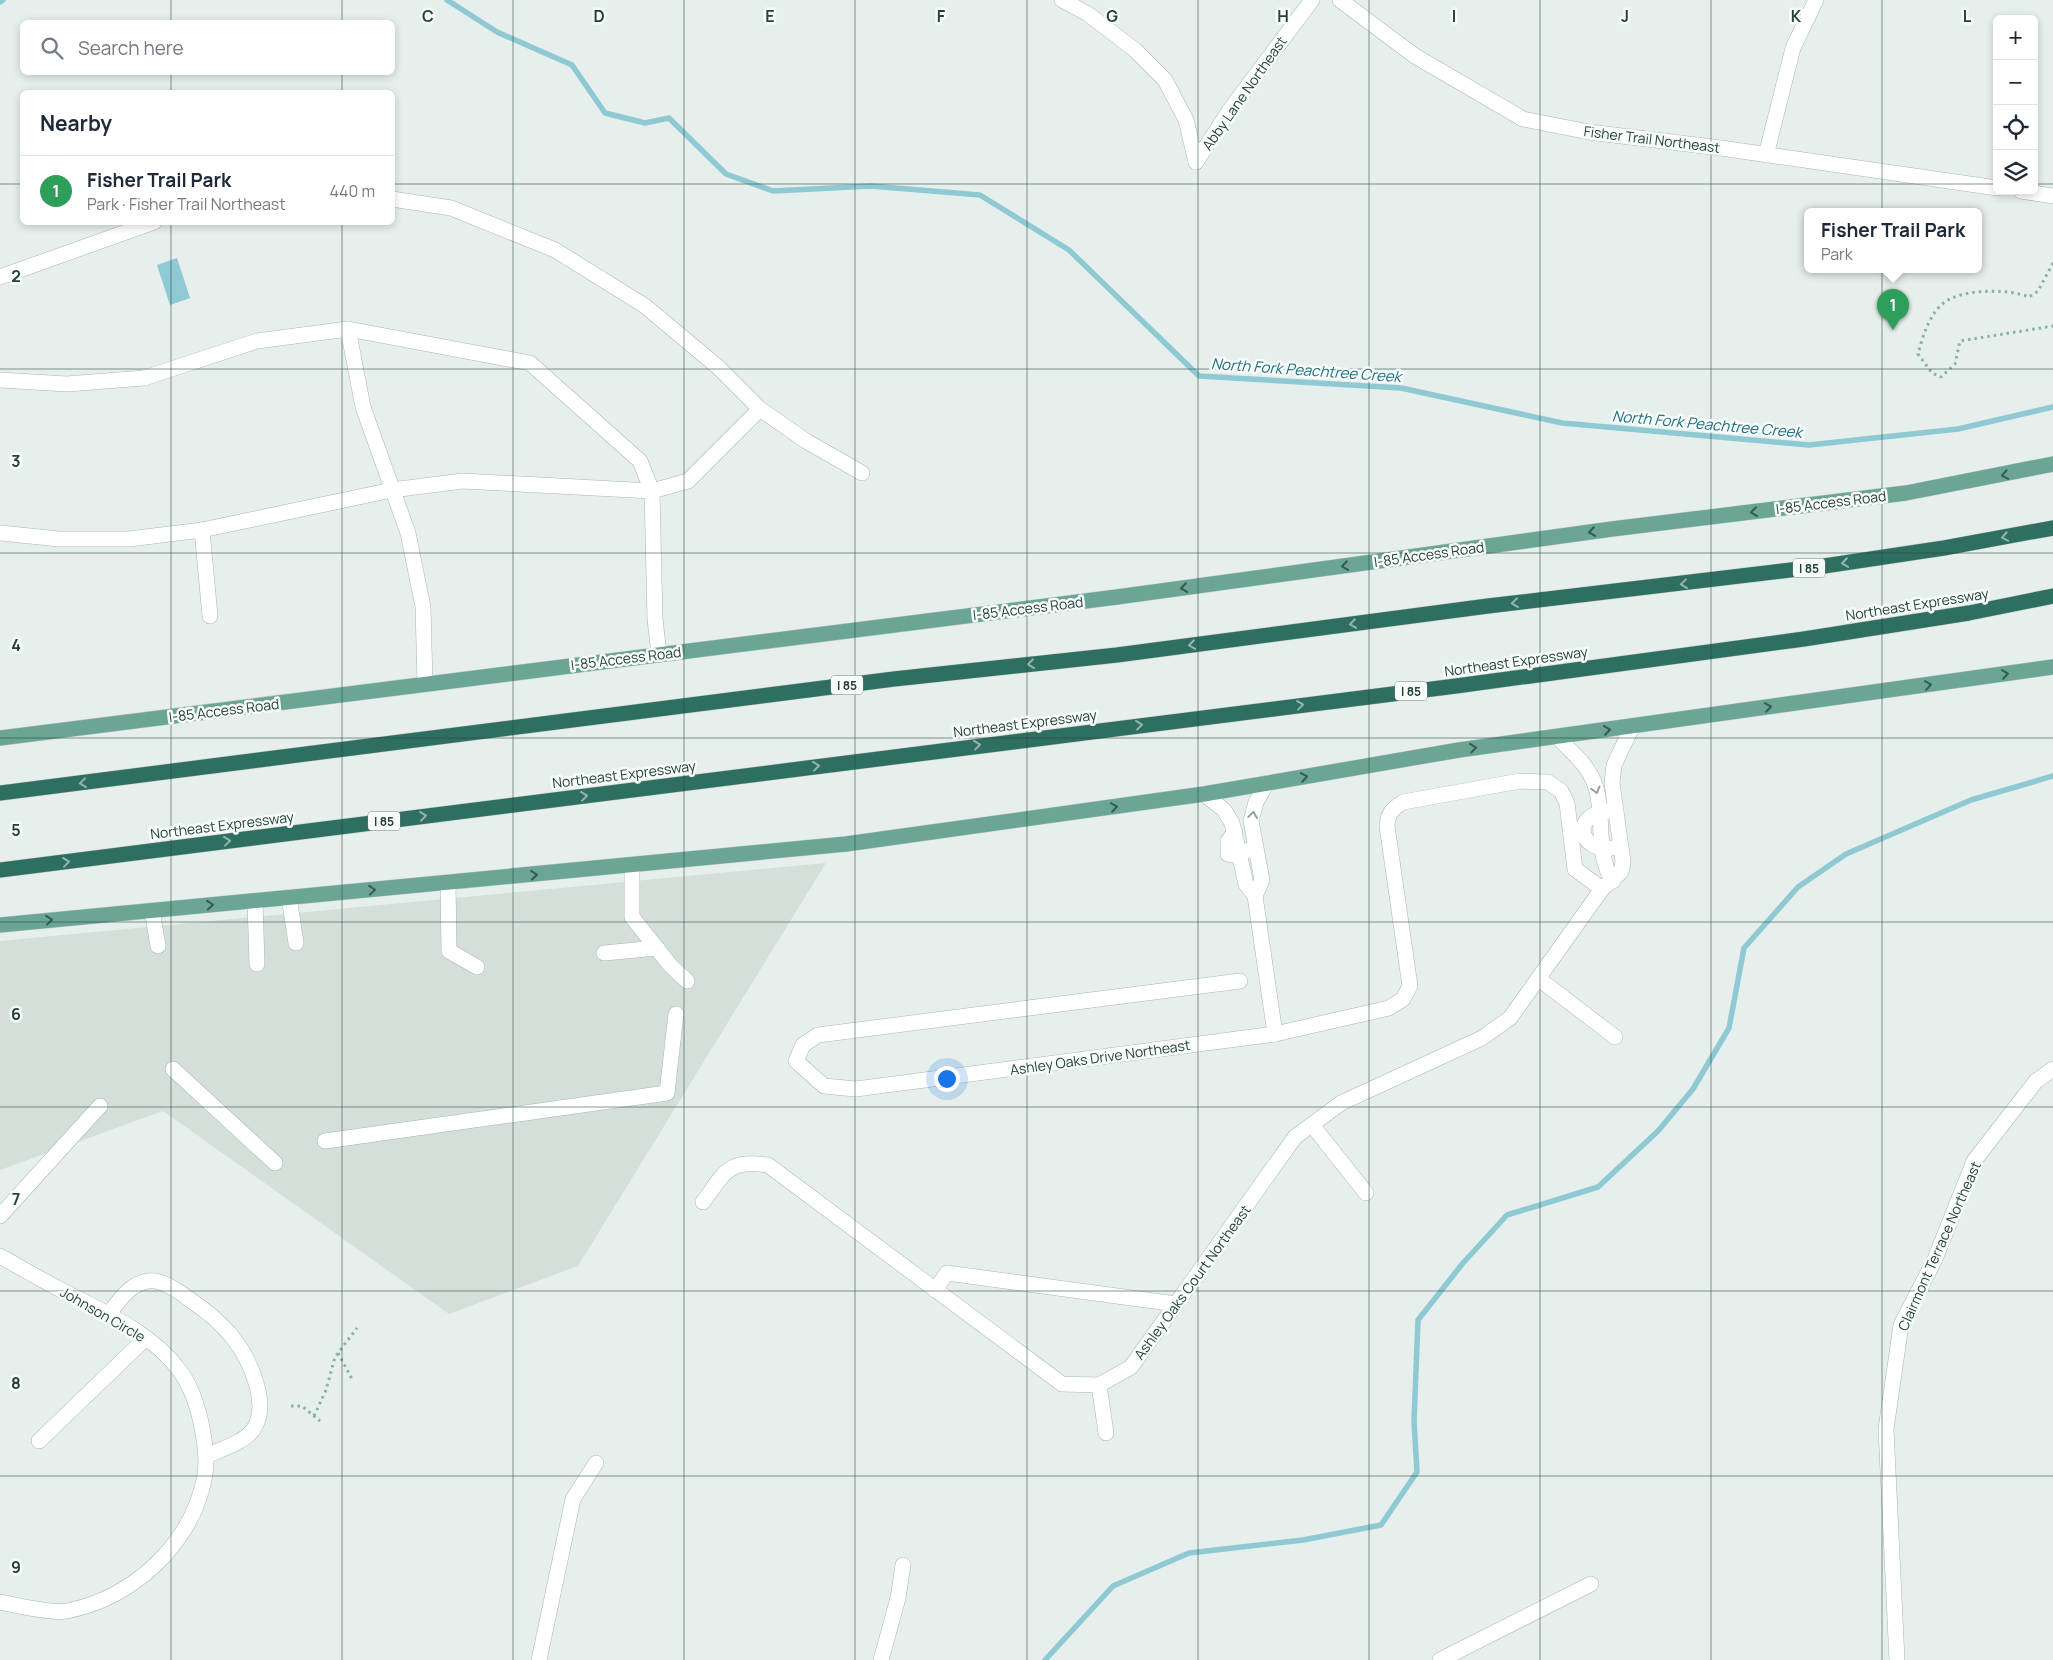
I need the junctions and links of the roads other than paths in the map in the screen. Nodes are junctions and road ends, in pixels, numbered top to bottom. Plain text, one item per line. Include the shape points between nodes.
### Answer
1 (1062, 0) edge
2 (1312, 0) edge
3 (1340, 0) edge
4 (1816, 0) edge
5 (1766, 155) junction
6 (1993, 187) edge
7 (2038, 194) edge
8 (2053, 196) edge
9 (395, 199) edge
10 (145, 225) edge
11 (0, 276) edge
12 (348, 329) junction
13 (0, 380) edge
14 (760, 409) junction
15 (2053, 464) edge
16 (862, 473) dead end
17 (392, 490) junction
18 (652, 490) junction
19 (2053, 528) edge
20 (202, 530) junction
21 (0, 533) edge
22 (2053, 596) edge
23 (210, 616) dead end
24 (659, 654) junction
25 (2053, 666) edge
26 (425, 684) junction
27 (1632, 726) junction
28 (1558, 737) junction
29 (0, 738) edge
30 (1267, 783) junction
31 (0, 793) edge
32 (1204, 794) junction
33 (1616, 811) junction
34 (1600, 812) junction
35 (1621, 847) junction
36 (1256, 848) junction
37 (1604, 849) junction
38 (1240, 853) junction
39 (632, 866) junction
40 (0, 870) edge
41 (448, 882) junction
42 (1608, 885) junction
43 (1255, 896) junction
44 (289, 897) junction
45 (255, 901) junction
46 (152, 910) junction
47 (0, 925) edge
48 (296, 943) dead end
49 (158, 946) dead end
50 (657, 948) junction
51 (604, 952) dead end
52 (257, 964) dead end
53 (478, 967) dead end
54 (1539, 979) junction
55 (688, 981) dead end
56 (1240, 981) dead end
57 (676, 1014) dead end
58 (1275, 1034) junction
59 (1615, 1037) dead end
60 (173, 1069) dead end
61 (2053, 1069) edge
62 (100, 1106) dead end
63 (1312, 1125) junction
64 (325, 1141) dead end
65 (275, 1163) dead end
66 (1366, 1193) dead end
67 (704, 1202) dead end
68 (0, 1216) edge
69 (0, 1256) edge
70 (935, 1290) junction
71 (1176, 1304) junction
72 (108, 1315) junction
73 (146, 1338) junction
74 (1099, 1385) junction
75 (1106, 1433) dead end
76 (38, 1441) dead end
77 (206, 1456) junction
78 (596, 1463) dead end
79 (903, 1565) dead end
80 (1591, 1584) dead end
81 (0, 1602) edge
82 (539, 1660) edge
83 (881, 1660) edge
84 (1440, 1660) edge
85 (1897, 1660) edge

1 - 2 street, Abby Lane Northeast via 1088,14 1135,50 1165,80 1186,120 1196,162 1229,111
3 - 5 street, Fisher Trail Northeast via 1414,56 1524,119 1589,132
4 - 5 street via 1793,48
5 - 6 street, Fisher Trail Northeast
7 - 8 street
9 - 14 street via 451,208 556,250 645,306 718,367
10 - 11 street
12 - 13 street via 257,340 144,378 68,384
12 - 17 street via 363,407
12 - 18 street via 530,363 640,461
14 - 16 street via 806,441
14 - 18 street via 688,480
15 -> 24 main road, I-85 Access Road via 1906,493
17 - 18 street via 463,481
17 - 20 street
17 - 26 street via 408,533 423,607
18 - 24 street via 655,619
19 -> 31 highway, I 85 via 1824,566 1117,655 894,679
20 - 21 street via 129,539 58,539
20 - 23 street
40 -> 22 highway, Northeast Expressway / I 85 via 1756,646 1969,613
24 - 26 main road, I-85 Access Road
27 -> 25 main road
26 - 29 main road, I-85 Access Road
28 -> 27 main road
27 - 33 street, Ashley Oaks Court Northeast via 1614,765 1612,783
30 -> 28 main road via 1458,750
28 -> 34 street via 1588,769 1595,784
30 - 32 main road
36 -> 30 street via 1252,812
32 - 38 street via 1224,810 1235,832
39 -> 32 main road via 846,844
33 - 34 street
33 - 35 street, Ashley Oaks Court Northeast
34 - 37 street
35 - 37 street
35 - 42 street, Ashley Oaks Court Northeast via 1621,872
36 - 38 street
36 - 43 street via 1262,880
37 - 42 street
38 - 43 street via 1246,884
41 -> 39 main road
39 - 50 street via 632,917
44 -> 41 main road
41 - 53 street via 449,951
42 - 54 street, Ashley Oaks Court Northeast
42 - 58 street, Ashley Oaks Drive Northeast via 1576,869 1567,803 1561,791 1548,782 1520,781 1403,802 1388,816 1388,826 1410,986 1403,1000 1389,1008
43 - 58 street
44 - 45 main road
44 - 48 street
46 -> 45 main road
45 - 52 street
47 -> 46 main road
46 - 49 street
50 - 51 street
50 - 55 street
54 - 59 street
54 - 63 street, Ashley Oaks Court Northeast via 1510,1018 1482,1038 1341,1103
56 - 58 street, Ashley Oaks Drive Northeast via 818,1035 803,1045 796,1061 824,1086 856,1089
57 - 64 street via 667,1093
60 - 65 street
61 - 85 street, Clairmont Terrace Northeast via 2036,1081 1974,1161 1935,1259 1901,1325 1886,1429
62 - 68 street
63 - 66 street
63 - 71 street, Ashley Oaks Court Northeast via 1295,1137
67 - 70 street via 725,1172 745,1162 768,1165
69 - 72 street, Johnson Circle
70 - 71 street via 947,1273
70 - 74 street via 1062,1384
71 - 74 street, Ashley Oaks Court Northeast via 1131,1367
72 - 73 street, Johnson Circle
72 - 77 street via 134,1286 149,1281 162,1283 208,1312 242,1349 254,1376 260,1414 252,1430 240,1440
73 - 76 street
73 - 77 street, Johnson Circle via 181,1372 199,1414
74 - 75 street
77 - 81 street, Johnson Circle via 198,1500 184,1528 137,1582 113,1596 65,1612
78 - 82 street via 573,1499
79 - 83 street via 898,1598
80 - 84 street

